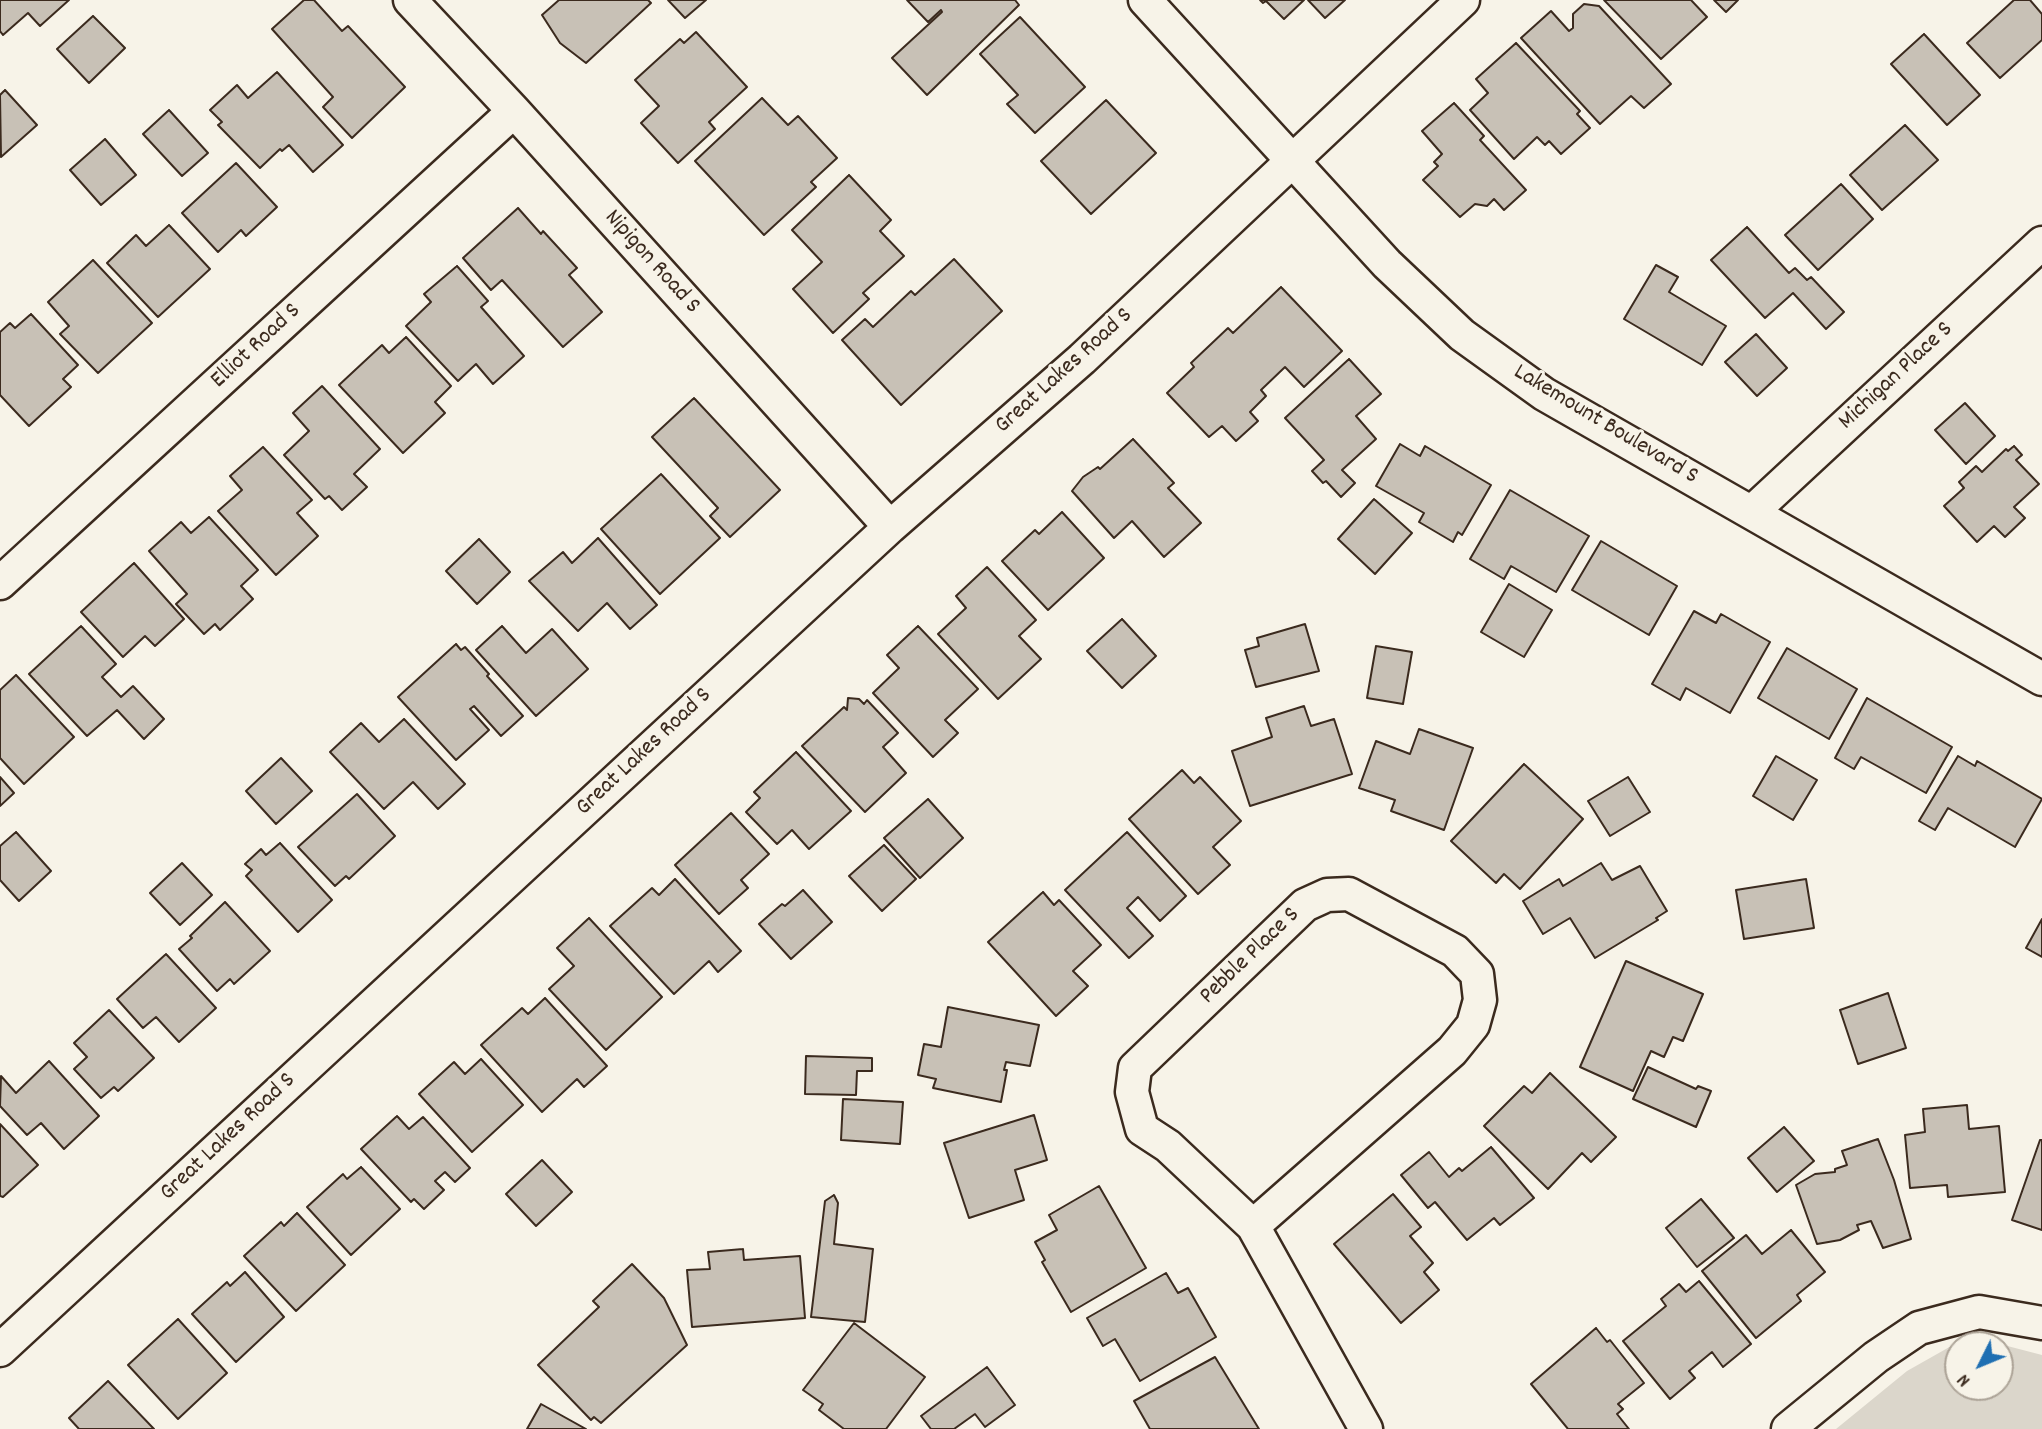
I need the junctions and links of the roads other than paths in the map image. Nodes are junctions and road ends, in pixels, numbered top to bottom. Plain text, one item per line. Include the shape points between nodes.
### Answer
1 (410, 0) edge
2 (1145, 0) edge
3 (1463, 0) edge
4 (514, 111) junction
5 (1293, 159) junction
6 (2042, 243) edge
7 (1752, 512) junction
8 (890, 527) junction
9 (0, 583) edge
10 (2042, 679) edge
11 (1253, 1226) junction
12 (2042, 1323) edge
13 (0, 1350) edge
14 (1366, 1429) edge
15 (1788, 1429) edge

1 - 4 street, Nipigon Road S
2 - 5 street, Lakemount Boulevard S
3 - 5 street, Great Lakes Road S
4 - 8 street, Nipigon Road S
4 - 9 street, Elliot Road S
5 - 7 street, Lakemount Boulevard S via 1387,264 1462,335 1544,394
5 - 8 street, Great Lakes Road S via 1082,359
6 - 7 street, Michigan Place S
7 - 10 street, Lakemount Boulevard S
8 - 13 street, Great Lakes Road S
11 - 11 street, Pebble Place S via 1168,1146 1142,1129 1132,1092 1135,1068 1305,905 1327,895 1349,894 1462,958 1477,974 1480,1000 1473,1025 1452,1051
11 - 14 street, Pebble Place S
12 - 15 street via 1979,1312 1919,1328

